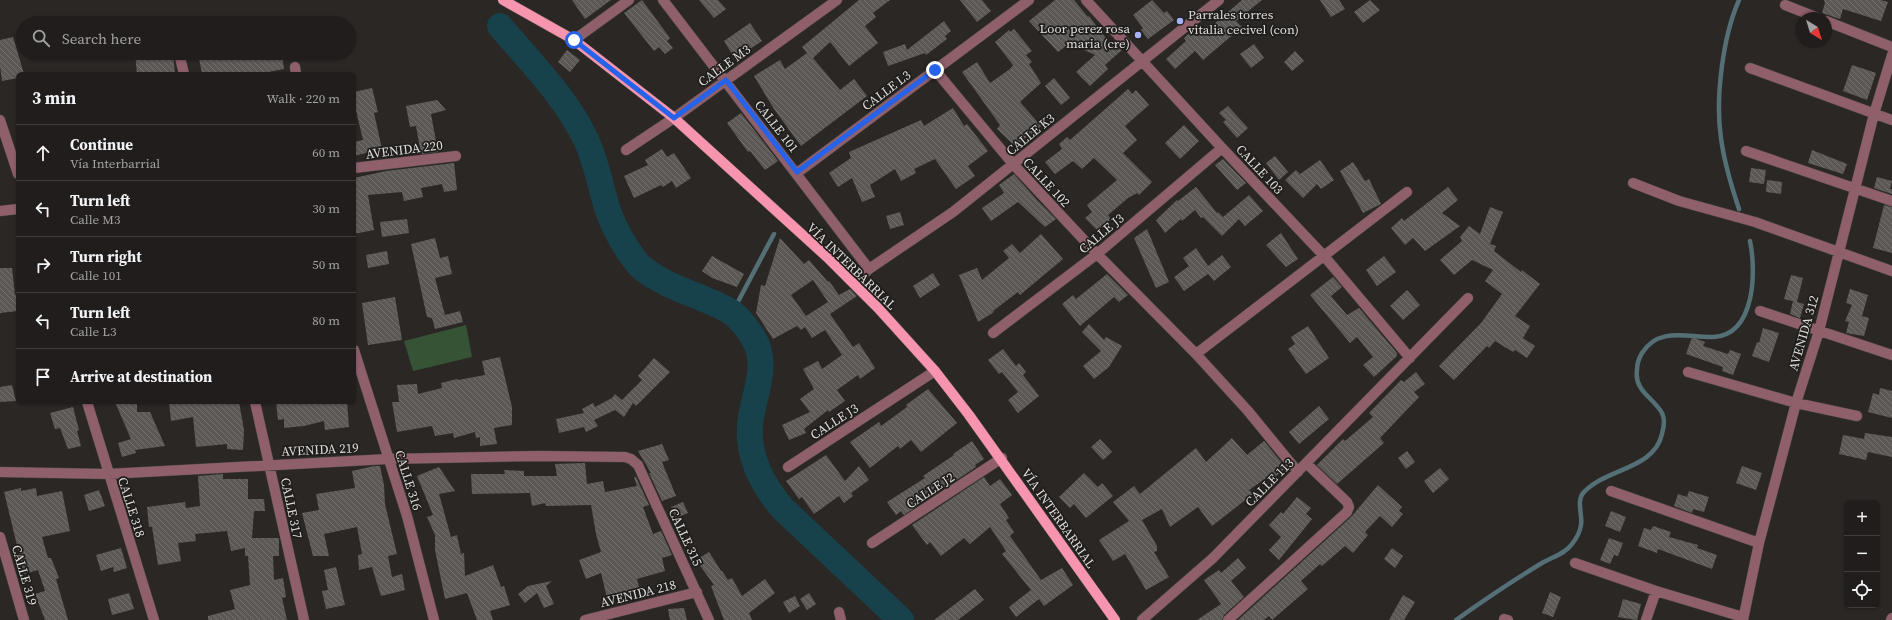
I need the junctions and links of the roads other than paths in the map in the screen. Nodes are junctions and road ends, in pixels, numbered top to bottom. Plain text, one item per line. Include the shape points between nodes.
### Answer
1 (503, 0) edge
2 (629, 0) edge
3 (663, 0) edge
4 (837, 0) edge
5 (1029, 0) edge
6 (1086, 0) edge
7 (1219, 0) edge
8 (1785, 5) dead end
9 (1803, 12) edge
10 (1832, 23) edge
11 (574, 40) junction
12 (1892, 47) edge
13 (1892, 55) edge
14 (181, 60) edge
15 (1142, 61) junction
16 (1750, 68) dead end
17 (935, 70) junction
18 (184, 72) edge
19 (726, 80) junction
20 (1874, 114) junction
21 (674, 118) junction
22 (0, 120) edge
23 (1892, 120) edge
24 (1222, 148) junction
25 (626, 150) dead end
26 (1746, 152) dead end
27 (456, 156) dead end
28 (1013, 164) junction
29 (16, 168) edge
30 (356, 168) edge
31 (797, 172) junction
32 (1634, 183) dead end
33 (1855, 188) junction
34 (1407, 192) dead end
35 (1892, 201) edge
36 (16, 209) edge
37 (0, 211) edge
38 (1840, 252) junction
39 (1097, 254) junction
40 (1324, 256) junction
41 (869, 269) junction
42 (1892, 271) edge
43 (854, 283) junction
44 (1468, 298) dead end
45 (1760, 311) dead end
46 (1818, 331) junction
47 (993, 333) dead end
48 (1196, 354) junction
49 (1892, 355) edge
50 (356, 356) edge
51 (1410, 358) junction
52 (935, 371) junction
53 (1688, 372) dead end
54 (1796, 403) junction
55 (88, 404) edge
56 (255, 404) edge
57 (1857, 416) dead end
58 (1002, 458) junction
59 (388, 459) junction
60 (1306, 463) junction
61 (270, 465) junction
62 (638, 465) joint
63 (788, 467) dead end
64 (0, 472) edge
65 (1298, 472) junction
66 (108, 474) junction
67 (1611, 491) dead end
68 (0, 536) edge
69 (872, 542) dead end
70 (1759, 543) junction
71 (1575, 563) dead end
72 (1656, 591) junction
73 (697, 592) junction
74 (1743, 619) edge
75 (24, 620) edge
76 (154, 620) edge
77 (304, 620) edge
78 (434, 620) edge
79 (585, 620) edge
80 (709, 620) edge
81 (1115, 620) edge
82 (1142, 620) edge
83 (1228, 620) edge
84 (1646, 620) edge

1 - 11 main road, VÍA INTERBARRIAL
2 - 11 street
3 - 19 street, CALLE 101
4 - 19 street, CALLE M3
5 - 17 street, CALLE L3
6 - 15 street, CALLE 103
7 - 15 street, CALLE K3
8 - 9 street
10 - 12 street
11 - 21 main road, VÍA INTERBARRIAL
13 - 20 street, AVENIDA 312
14 - 18 street
15 - 24 street, CALLE 103
15 - 28 street, CALLE K3
16 - 20 street
17 - 28 street, CALLE 102
17 - 31 street, CALLE L3
19 - 21 street, CALLE M3
19 - 31 street, CALLE 101
20 - 23 street
20 - 33 street, AVENIDA 312
21 - 25 street, CALLE M3
21 - 43 main road, VÍA INTERBARRIAL
22 - 29 street
24 - 39 street, CALLE J3
24 - 40 street, CALLE 103
26 - 33 street
27 - 30 street, AVENIDA 220
28 - 39 street, CALLE 102
28 - 41 street, CALLE K3 via 926,232
31 - 41 street, CALLE 101
32 - 38 street via 1679,201 1743,219
33 - 35 street
33 - 38 street, AVENIDA 312
34 - 40 street
36 - 37 street
38 - 42 street
38 - 46 street, AVENIDA 312
39 - 47 street, CALLE J3
39 - 48 street, CALLE 102
40 - 48 street
40 - 51 street, CALLE 103
41 - 43 street, CALLE K3
43 - 52 main road, VÍA INTERBARRIAL
44 - 51 street, CALLE 113
45 - 46 street
46 - 49 street
46 - 54 street, AVENIDA 312
48 - 65 street, CALLE 102 via 1248,411
50 - 59 street, CALLE 316
51 - 60 street, CALLE 113
52 - 58 main road, VÍA INTERBARRIAL
52 - 63 street, CALLE J3
53 - 54 street
54 - 57 street
54 - 70 street, AVENIDA 312
55 - 66 street, CALLE 318
56 - 61 street, CALLE 317
58 - 69 street, CALLE J2
58 - 81 main road, VÍA INTERBARRIAL
59 - 61 street, AVENIDA 219
59 - 62 street, AVENIDA 219 via 605,456 625,457
59 - 78 street, CALLE 316 via 407,516
60 - 65 street, CALLE 113
60 - 83 street via 1348,502 1348,512
61 - 66 street, AVENIDA 219
61 - 77 street, CALLE 317
62 - 73 street, CALLE 315
64 - 66 street, AVENIDA 219
65 - 82 street, CALLE 113 via 1213,558
66 - 76 street, CALLE 318
67 - 70 street
68 - 75 street, CALLE 319
70 - 74 street, AVENIDA 312
71 - 72 street
72 - 74 street
72 - 84 street
73 - 79 street, AVENIDA 218
73 - 80 street, CALLE 315

